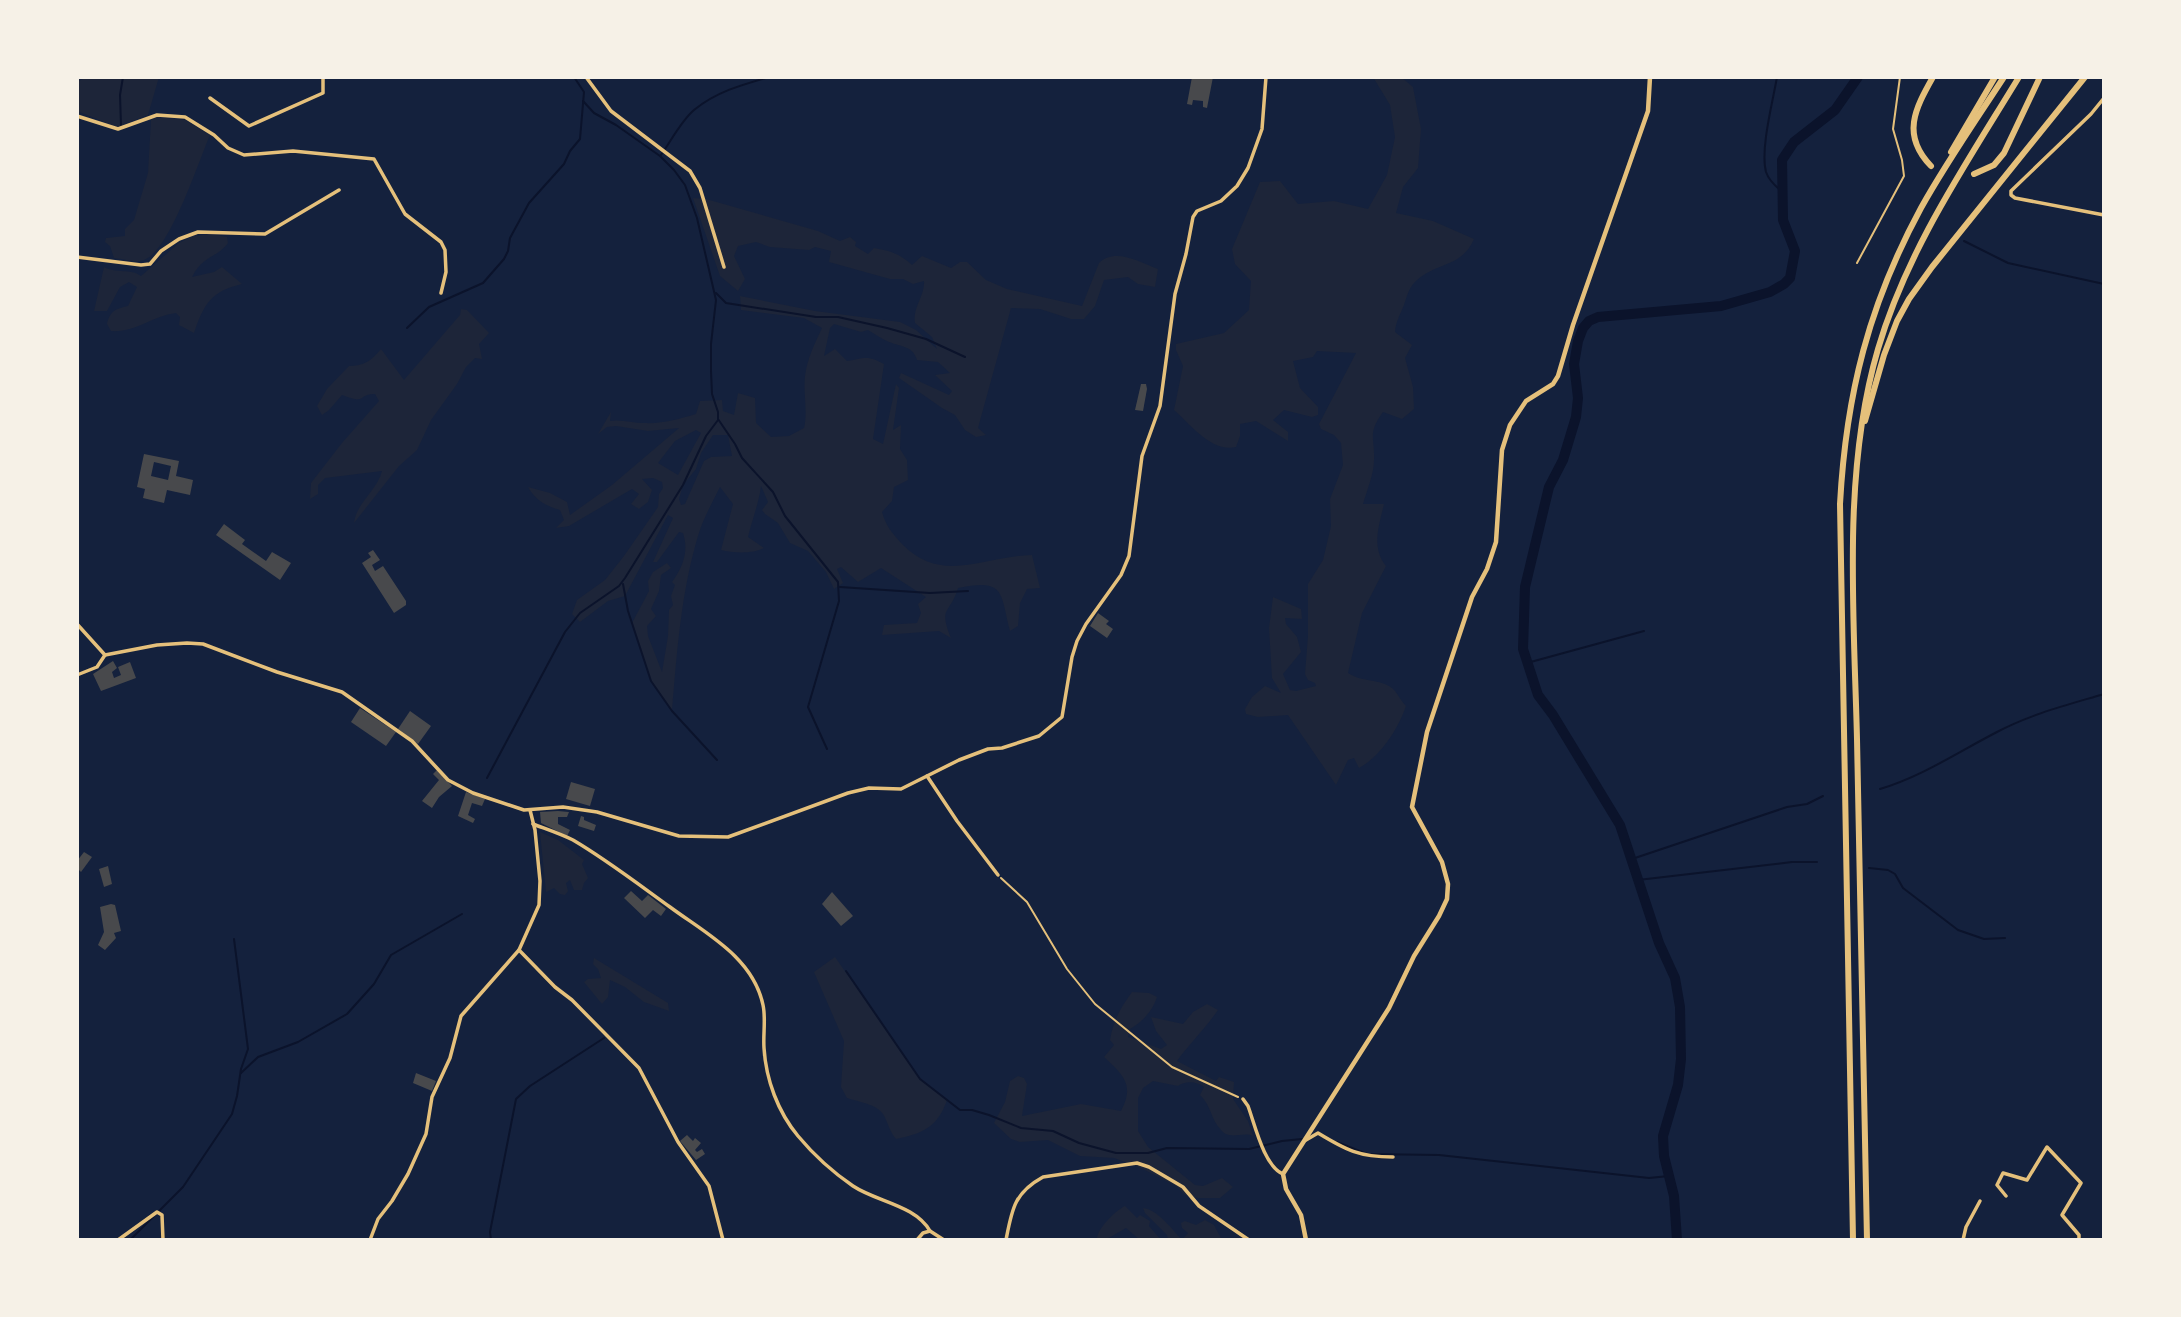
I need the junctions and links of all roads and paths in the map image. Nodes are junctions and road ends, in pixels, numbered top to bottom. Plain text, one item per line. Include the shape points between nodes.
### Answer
1 (323, 77) edge
2 (586, 77) edge
3 (1266, 77) edge
4 (1650, 77) edge
5 (1900, 77) edge
6 (1933, 77) edge
7 (1995, 77) edge
8 (2004, 77) edge
9 (2019, 77) edge
10 (2040, 77) edge
11 (2085, 77) edge
12 (210, 98) dead end
13 (2104, 98) edge
14 (77, 116) edge
15 (1931, 166) dead end
16 (1945, 167) junction
17 (1975, 174) dead end
18 (339, 190) dead end
19 (2104, 215) edge
20 (77, 257) edge
21 (1857, 263) dead end
22 (724, 267) dead end
23 (441, 293) dead end
24 (1858, 443) junction
25 (77, 624) edge
26 (104, 655) junction
27 (77, 675) edge
28 (927, 776) junction
29 (530, 810) junction
30 (533, 824) junction
31 (998, 875) joint
32 (519, 950) junction
33 (1243, 1099) joint
34 (1304, 1141) junction
35 (1393, 1157) dead end
36 (1283, 1174) junction
37 (2006, 1196) dead end
38 (1980, 1201) dead end
39 (930, 1231) junction
40 (118, 1240) edge
41 (163, 1240) edge
42 (370, 1240) edge
43 (723, 1240) edge
44 (917, 1240) edge
45 (944, 1240) edge
46 (1006, 1240) edge
47 (1249, 1240) edge
48 (1306, 1240) edge
49 (1853, 1240) edge
50 (1867, 1240) edge
51 (1963, 1240) edge
52 (2080, 1240) edge

1 - 12 street via 323,93 249,126
2 - 22 street via 611,111 690,171 700,188
3 - 28 street via 1262,129 1248,168 1221,201 1193,217 1175,294 1160,406 1142,456 1129,556 1077,641 1062,717 1039,736 982,751
4 - 34 street via 1648,111 1558,376 1550,387 1526,401 1510,425 1502,450 1496,542 1472,597 1427,732 1412,807 1442,863 1447,899 1389,1008
5 - 21 lane via 1893,129 1903,176
6 - 15 highway via 1913,125 1918,150
7 - 16 highway
8 - 16 highway
9 - 24 highway via 1914,257 1886,322
10 - 17 highway via 2004,153
11 - 24 highway via 1909,299 1884,355
13 - 19 street via 2011,191 2015,198
14 - 23 street via 118,130 158,115 185,117 244,155 293,151 374,159 405,214 441,242 446,272
16 - 49 highway via 1904,242 1863,346 1842,470
18 - 20 street via 265,234 198,232 168,246 150,264
24 - 50 highway via 1855,662
25 - 26 street
26 - 27 street via 97,667
26 - 29 street via 157,645 203,644 324,685 342,692 412,741 456,785
28 - 29 street via 901,789 848,793 728,837 678,836 584,809
28 - 31 street
29 - 30 street
30 - 32 street via 539,905
30 - 39 street via 571,839 625,874 703,928 742,964 763,1007 764,1051 773,1095 786,1120 853,1186 897,1205
31 - 33 path via 1027,902 1067,969 1095,1004 1172,1068
32 - 42 street via 461,1016 450,1058 432,1097 426,1134
32 - 43 street via 639,1068 677,1142 709,1186
33 - 36 street via 1269,1161
34 - 35 street via 1318,1133 1369,1157
34 - 36 street
36 - 48 street via 1283,1184 1301,1215
37 - 52 street via 1997,1185 2003,1173 2027,1180 2047,1147 2081,1183 2062,1215
38 - 51 street
39 - 44 street
39 - 45 street
40 - 41 street via 158,1212
46 - 47 street via 1012,1211 1031,1184 1043,1177 1137,1163 1183,1187 1199,1206

